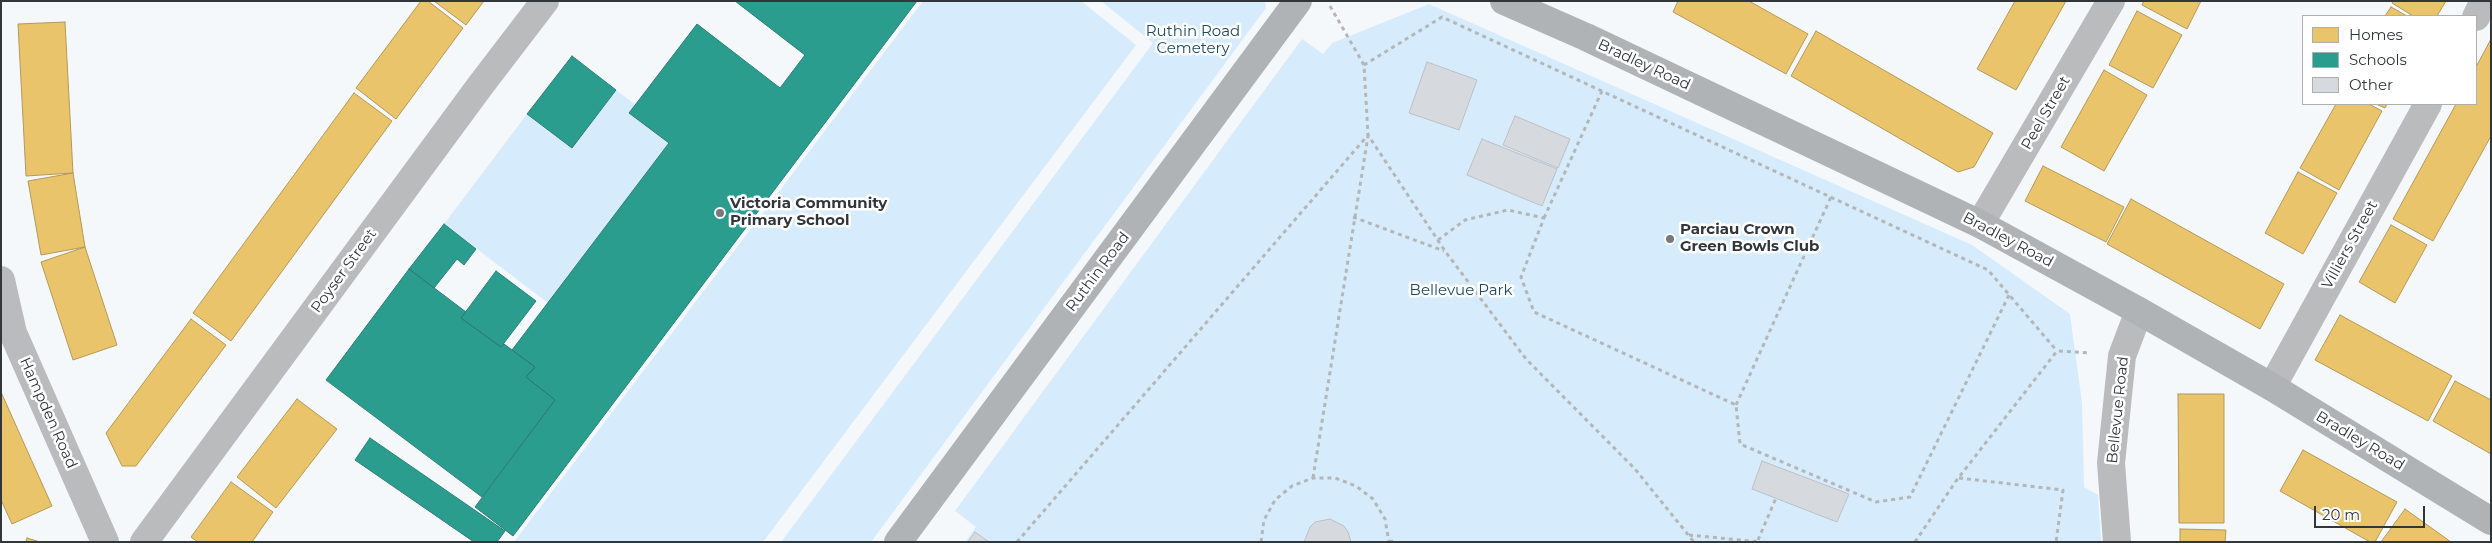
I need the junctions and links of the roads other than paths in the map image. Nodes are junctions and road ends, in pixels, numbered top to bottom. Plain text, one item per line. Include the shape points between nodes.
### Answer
1 (545, 1) edge
2 (1298, 1) edge
3 (1504, 1) edge
4 (2111, 1) edge
5 (2484, 1) edge
6 (2477, 15) edge
7 (2427, 105) edge
8 (1980, 224) junction
9 (1, 280) edge
10 (2139, 311) junction
11 (2272, 387) junction
12 (2491, 521) edge
13 (105, 542) edge
14 (144, 542) edge
15 (898, 542) edge
16 (2117, 542) edge

1 - 14 street, Poyser Street
2 - 15 main road, Ruthin Road
3 - 8 main road, Bradley Road
4 - 8 street, Peel Street
5 - 6 street
7 - 11 street, Villiers Street
8 - 10 main road, Bradley Road
9 - 13 street, Hampden Road via 13,333
10 - 11 main road, Bradley Road
10 - 16 street, Bellevue Road via 2122,356 2110,463
11 - 12 main road, Bradley Road

